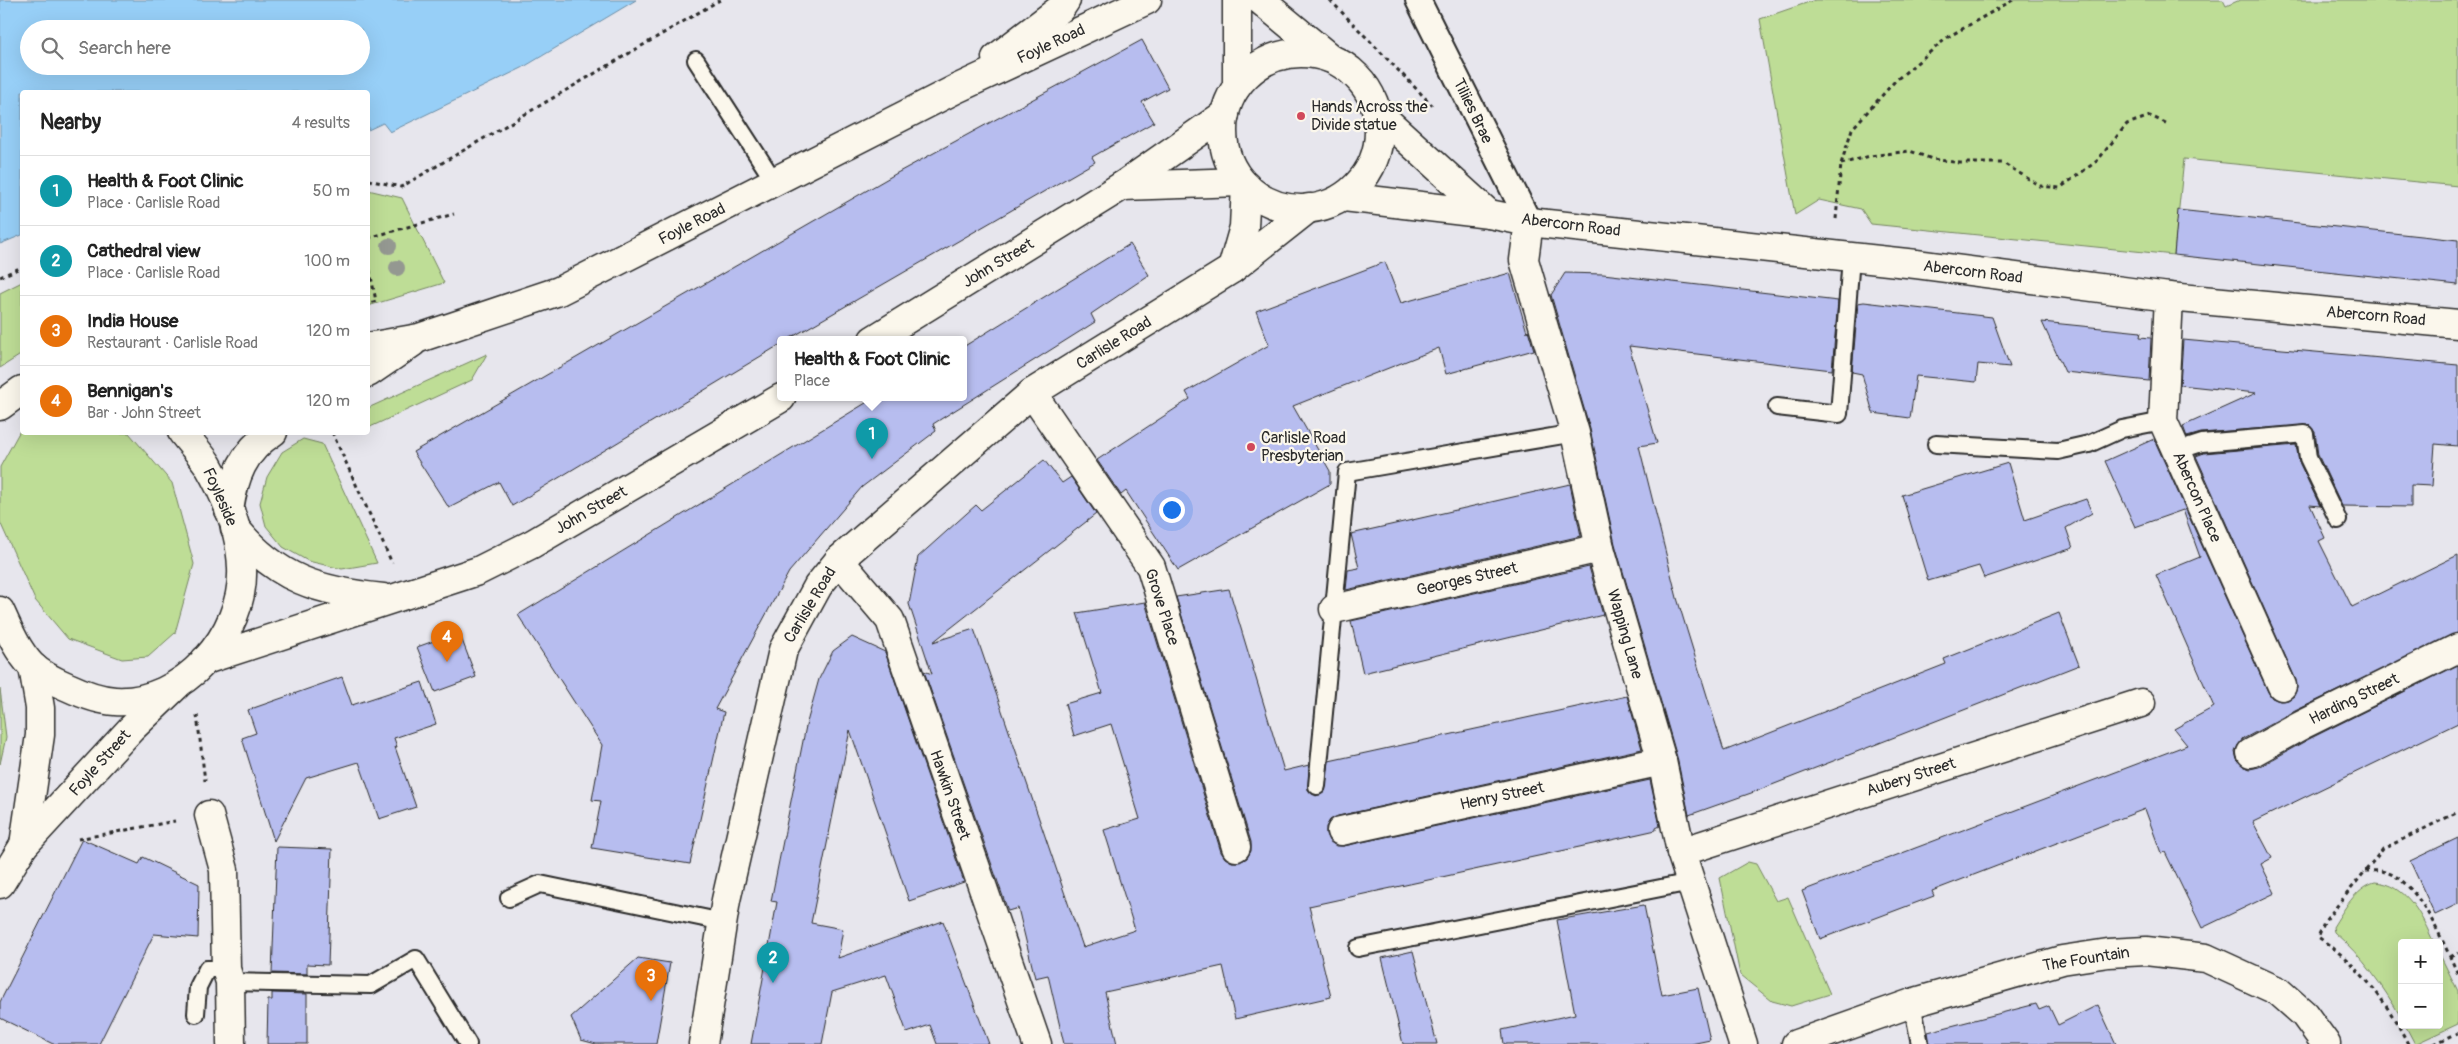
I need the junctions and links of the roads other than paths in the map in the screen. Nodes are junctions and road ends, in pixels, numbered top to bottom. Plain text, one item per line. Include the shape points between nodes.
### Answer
1 (1147, 0) edge
2 (1237, 0) edge
3 (1260, 0) edge
4 (1418, 0) edge
5 (1063, 4) edge
6 (1330, 58) junction
7 (696, 60) dead end
8 (1237, 86) junction
9 (956, 89) junction
10 (1378, 113) junction
11 (1225, 114) junction
12 (774, 181) junction
13 (1244, 184) junction
14 (1122, 186) junction
15 (1344, 198) junction
16 (1310, 208) junction
17 (1489, 214) junction
18 (1528, 222) junction
19 (1842, 256) junction
20 (1232, 269) junction
21 (2169, 297) junction
22 (2458, 324) edge
23 (880, 336) edge
24 (419, 338) junction
25 (370, 347) edge
26 (370, 372) edge
27 (20, 391) edge
28 (1032, 393) junction
29 (777, 400) edge
30 (0, 406) edge
31 (1777, 407) dead end
32 (2163, 421) junction
33 (1575, 434) junction
34 (184, 435) edge
35 (269, 435) edge
36 (1936, 444) dead end
37 (2177, 451) junction
38 (232, 518) junction
39 (2338, 520) dead end
40 (1600, 548) junction
41 (839, 560) junction
42 (397, 596) junction
43 (1334, 609) junction
44 (0, 611) edge
45 (7, 638) edge
46 (2458, 648) edge
47 (33, 667) junction
48 (192, 672) junction
49 (2282, 686) dead end
50 (2141, 702) dead end
51 (2251, 753) dead end
52 (1662, 761) junction
53 (1318, 786) dead end
54 (209, 816) road end
55 (1341, 831) dead end
56 (24, 845) junction
57 (1236, 847) dead end
58 (1682, 852) junction
59 (1691, 882) junction
60 (0, 884) edge
61 (509, 898) dead end
62 (723, 922) junction
63 (1358, 948) dead end
64 (228, 976) junction
65 (1912, 1003) junction
66 (196, 1014) dead end
67 (231, 1044) edge
68 (468, 1044) edge
69 (703, 1044) edge
70 (1037, 1044) edge
71 (1743, 1044) edge
72 (1796, 1044) edge
73 (1920, 1044) edge
74 (2326, 1044) edge

1 - 9 main road, Foyle Road
2 - 8 main road
3 - 6 main road
4 - 18 street, Tiliies Brae
5 - 9 main road, Foyle Road
6 - 8 main road via 1305,52 1281,55 1256,67
6 - 10 main road via 1352,70 1368,90
7 - 12 lane
8 - 11 main road
9 - 12 main road, Foyle Road
10 - 15 main road via 1380,138 1374,163
10 - 17 main road
11 - 13 main road via 1223,137 1230,163
11 - 14 main road, John Street
12 - 24 main road, Foyle Road via 559,291
13 - 14 main road, John Street
13 - 16 main road via 1257,196 1276,205
13 - 20 main road via 1244,227
14 - 23 main road, John Street
15 - 16 main road
15 - 17 main road, Abercorn Road
16 - 20 main road, Carlisle Road
17 - 18 main road, Abercorn Road
18 - 19 main road, Abercorn Road
18 - 33 main road, Wapping Lane via 1524,260
19 - 21 main road, Abercorn Road
19 - 31 lane via 1839,414
20 - 28 main road, Carlisle Road
21 - 22 main road, Abercorn Road
21 - 32 main road, Abercon Place
24 - 25 main road, Foyle Road
24 - 26 main road, Foyle Road
27 - 30 main road
28 - 41 main road, Carlisle Road
28 - 57 main road, Grove Place via 1151,567
29 - 42 main road, John Street via 532,544 478,571
32 - 36 lane via 2122,428 2089,444 2058,451
32 - 37 main road, Abercon Place
33 - 40 main road, Wapping Lane
33 - 43 lane via 1347,472
34 - 38 main road, Foyleside via 207,464
35 - 38 main road via 251,449 240,466 232,487
37 - 39 lane via 2202,443 2304,434 2308,458
37 - 49 main road, Abercon Place
38 - 42 main road, John Street via 264,560 286,572 344,594
38 - 48 main road, Foyleside via 242,569 241,592 222,640
40 - 43 main road, Georges Street
40 - 52 main road, Wapping Lane
41 - 62 main road, Carlisle Road via 818,586 783,650
41 - 70 main road, Hawkin Street via 890,620
42 - 48 main road, John Street
43 - 53 lane
44 - 45 main road, Foyleside
45 - 47 main road, Foyleside
46 - 51 main road, Harding Street
47 - 48 main road, Foyleside via 89,697 116,701 146,698
47 - 56 main road, Foyle Street via 40,708 40,735
48 - 56 main road, Foyle Street via 131,729
50 - 58 main road, Aubery Street
52 - 55 main road, Henry Street
52 - 58 main road, Wapping Lane
54 - 64 main road via 224,870
56 - 60 main road, Foyle Street
58 - 59 main road, Wapping Lane
59 - 63 lane
59 - 71 main road, Wapping Lane
61 - 62 lane via 540,884
62 - 69 main road, Carlisle Road
64 - 66 lane via 206,969 198,987
64 - 67 main road
64 - 68 lane via 371,985 416,959
65 - 72 main road, The Fountain
65 - 73 lane
65 - 74 main road, The Fountain via 2062,960 2146,951 2206,958 2278,991 2304,1014

